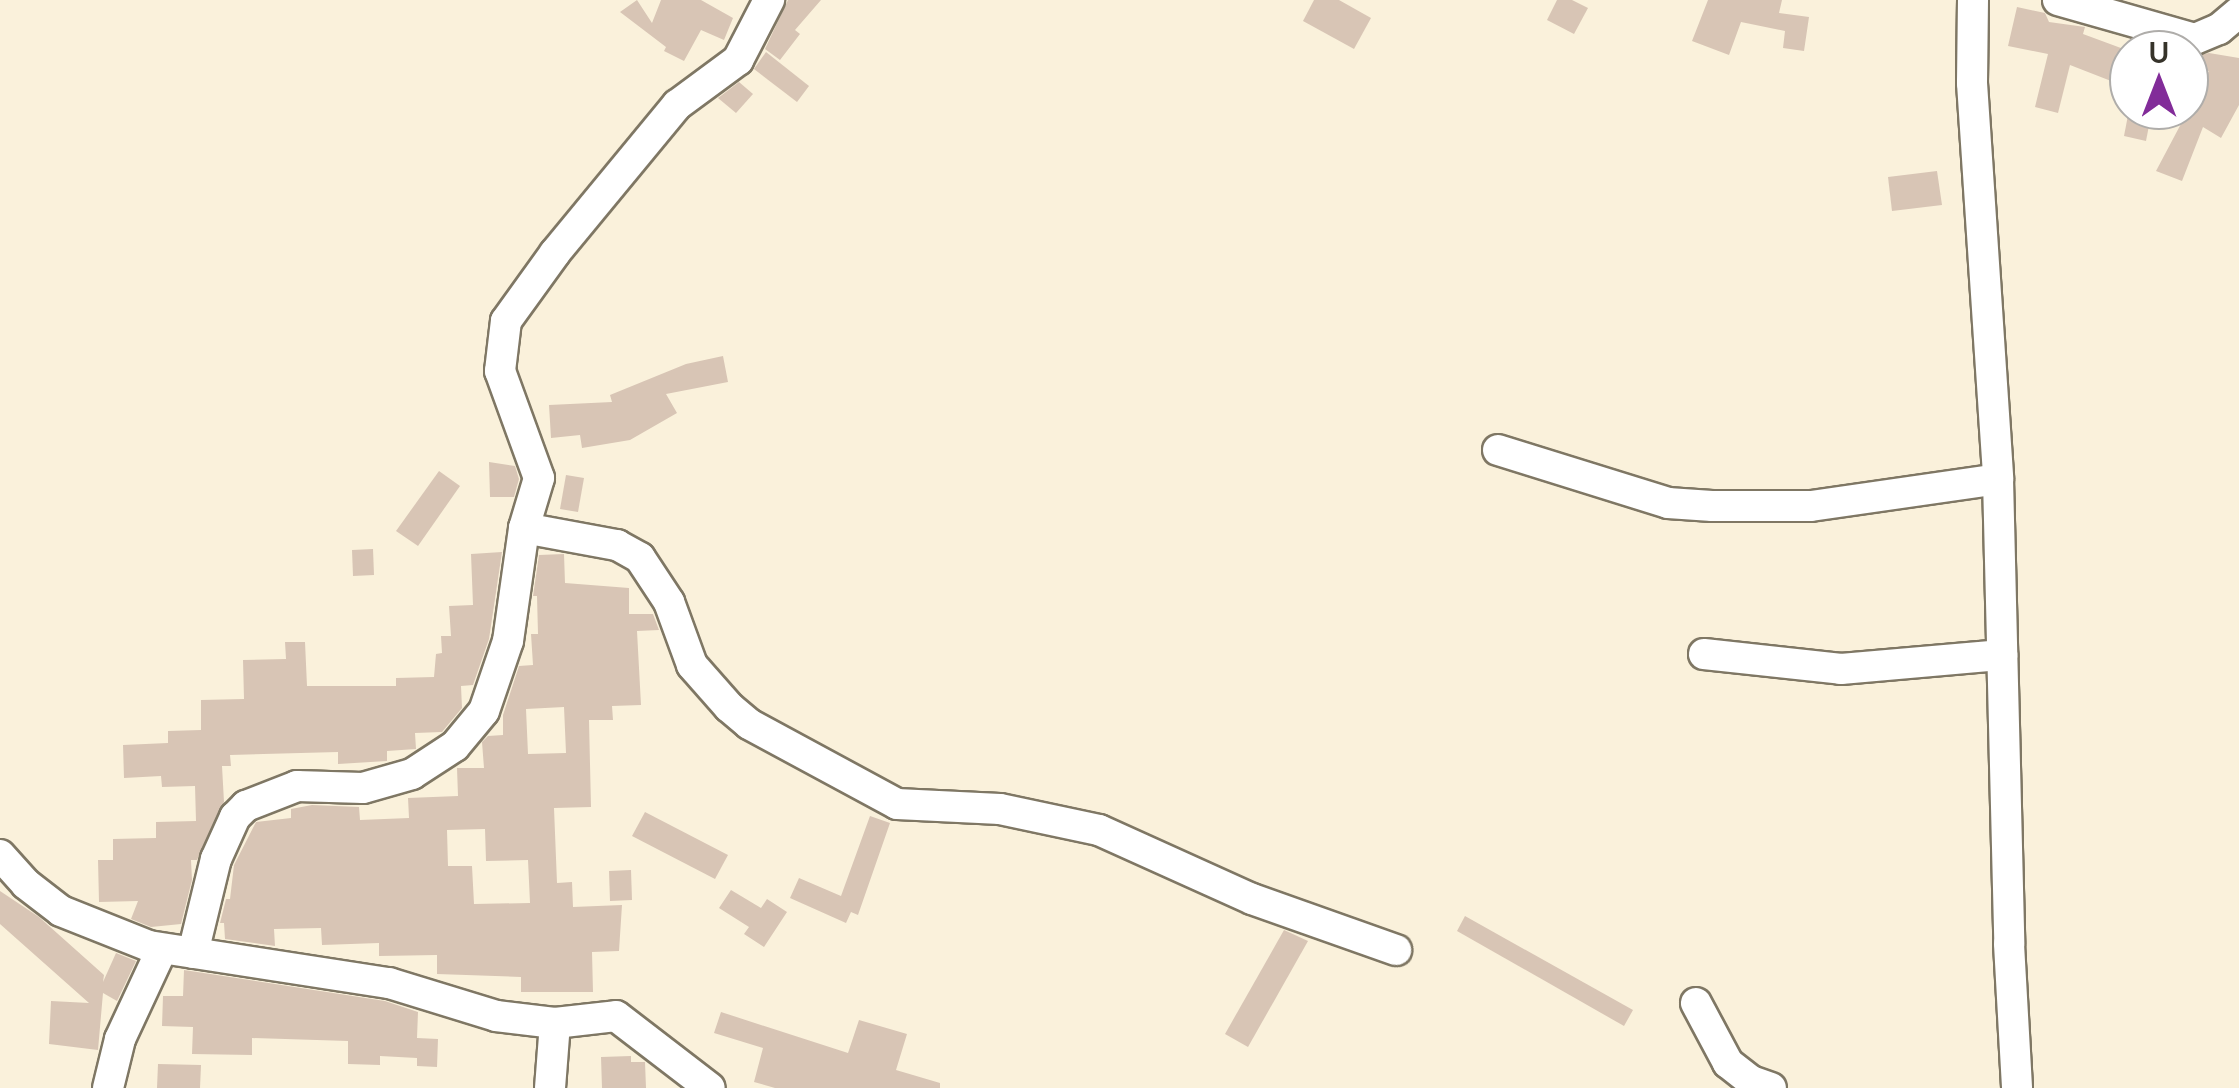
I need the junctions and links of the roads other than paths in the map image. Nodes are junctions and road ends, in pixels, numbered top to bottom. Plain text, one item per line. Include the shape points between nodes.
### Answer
1 (769, 0) edge
2 (1974, 0) edge
3 (2058, 0) edge
4 (2239, 12) edge
5 (1498, 450) dead end
6 (1998, 479) junction
7 (524, 528) junction
8 (1704, 654) dead end
9 (2002, 655) junction
10 (0, 856) edge
11 (162, 950) junction
12 (1396, 950) dead end
13 (193, 952) junction
14 (1696, 1004) dead end
15 (555, 1023) junction
16 (108, 1088) edge
17 (550, 1088) edge
18 (710, 1088) edge
19 (1771, 1088) edge
20 (2017, 1088) edge

1 - 7 street via 738,60 678,105 506,321 503,386 539,478
2 - 6 street via 1972,83
3 - 4 street via 2196,39
5 - 6 street via 1668,503 1712,506 1810,506
6 - 9 street
7 - 12 street via 618,545 640,558 669,602 692,666 729,707 897,804 1000,809 1099,830 1252,899
7 - 13 street via 508,641 474,725 435,761 386,783 297,786 246,806 234,817 216,859
8 - 9 street via 1841,669
9 - 20 street
10 - 11 street via 61,911
11 - 13 street
11 - 16 street via 120,1039
13 - 15 street via 389,983 482,1014
14 - 19 street via 1728,1063
15 - 17 street
15 - 18 street via 616,1016

